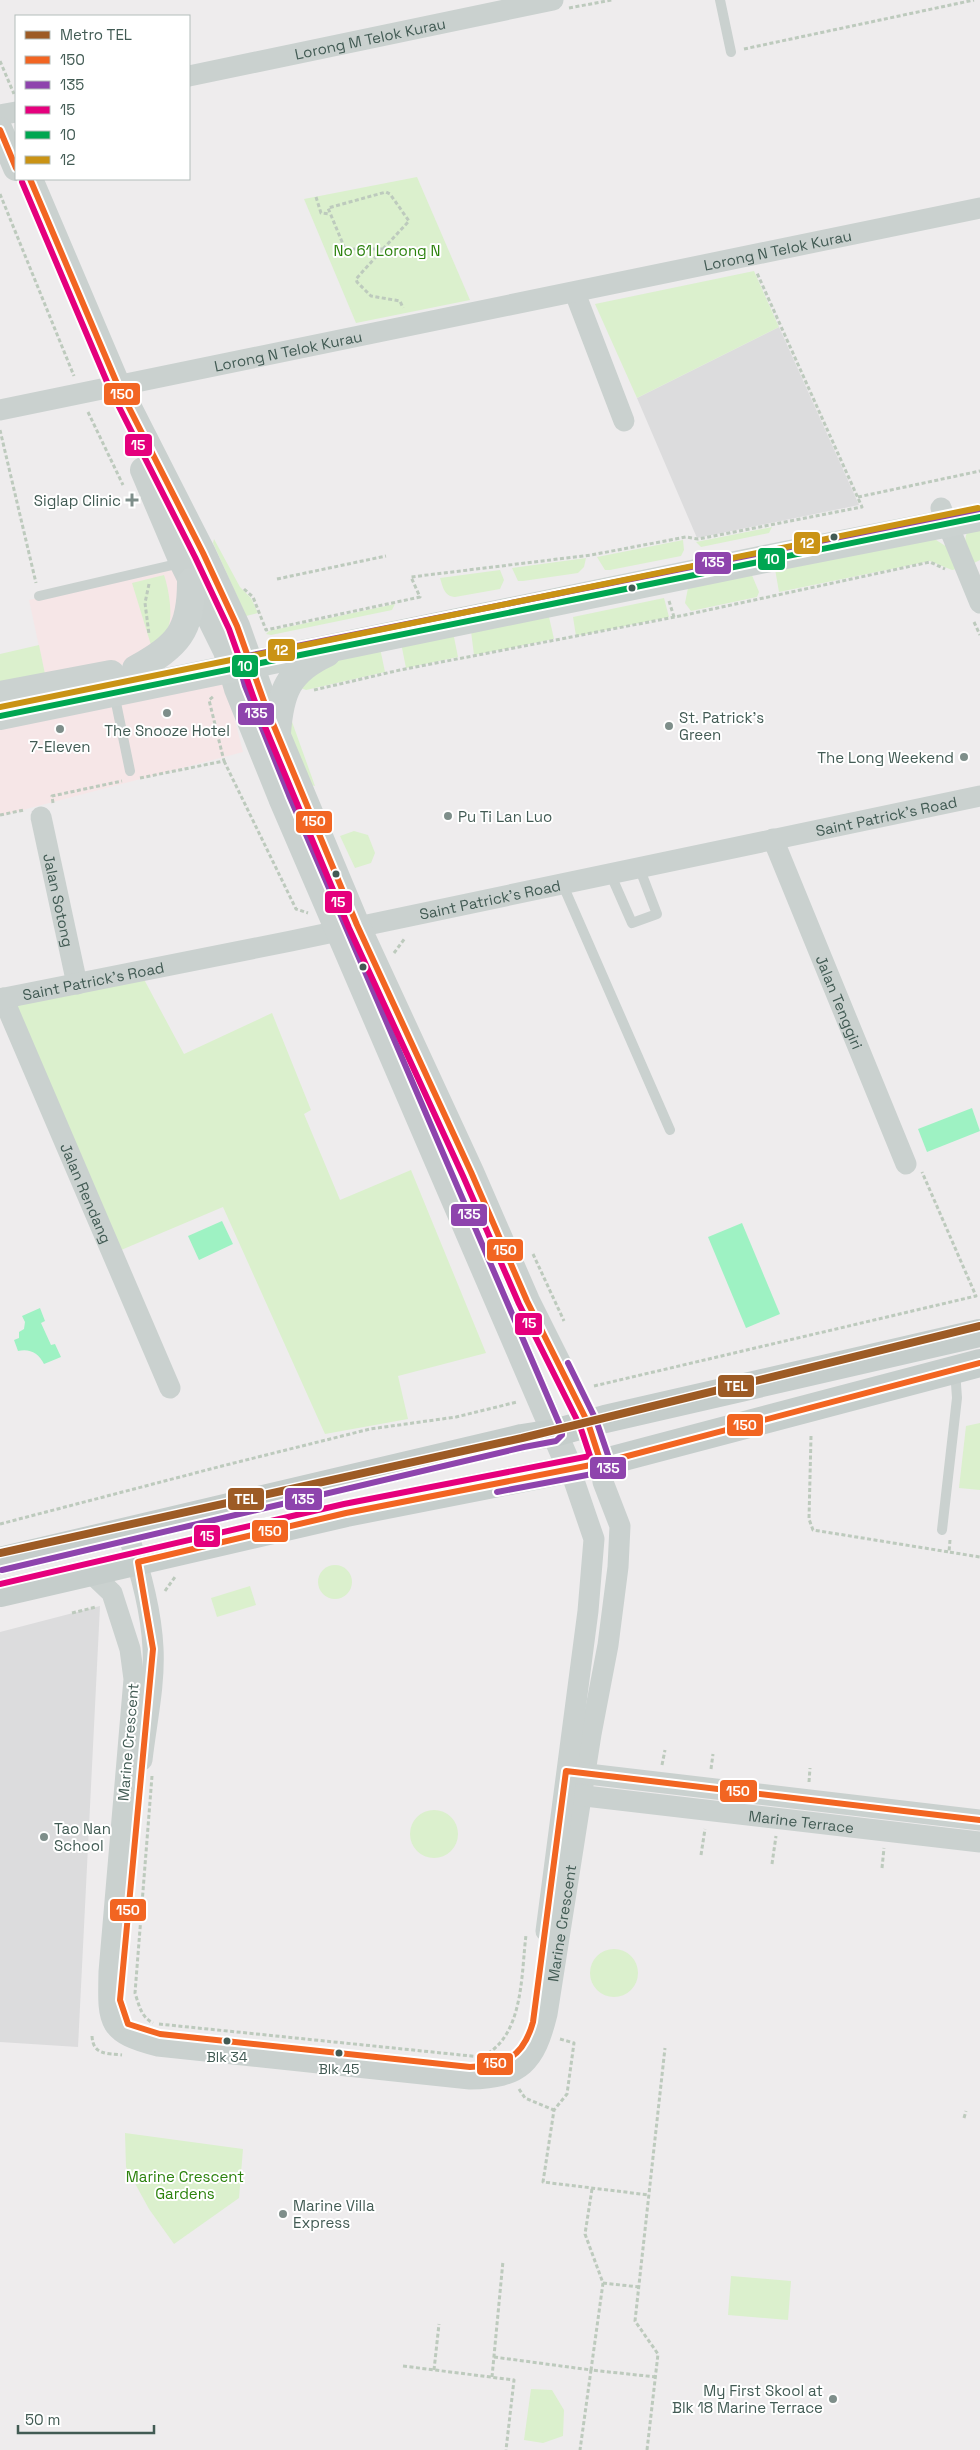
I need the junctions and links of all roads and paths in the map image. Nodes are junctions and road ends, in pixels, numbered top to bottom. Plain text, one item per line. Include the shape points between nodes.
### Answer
1 (552, 0) edge
2 (720, 0) edge
3 (974, 0) edge
4 (731, 52) joint
5 (0, 60) edge
6 (190, 76) edge
7 (6, 113) edge
8 (15, 144) edge
9 (15, 162) edge
10 (21, 180) edge
11 (30, 180) edge
12 (0, 194) edge
13 (316, 197) dead end
14 (980, 208) edge
15 (329, 214) junction
16 (384, 249) junction
17 (754, 268) dead end
18 (575, 293) junction
19 (404, 313) dead end
20 (113, 387) junction
21 (80, 394) junction
22 (0, 410) edge
23 (624, 421) dead end
24 (0, 430) edge
25 (980, 471) edge
26 (126, 490) dead end
27 (858, 497) junction
28 (980, 500) edge
29 (944, 516) junction
30 (980, 517) edge
31 (386, 556) dead end
32 (192, 566) junction
33 (154, 570) junction
34 (966, 571) junction
35 (277, 579) dead end
36 (241, 587) dead end
37 (38, 596) joint
38 (980, 603) edge
39 (151, 640) dead end
40 (344, 645) junction
41 (238, 658) junction
42 (136, 669) junction
43 (310, 691) dead end
44 (113, 692) junction
45 (218, 694) dead end
46 (0, 695) edge
47 (0, 716) edge
48 (277, 733) junction
49 (131, 775) joint
50 (123, 781) dead end
51 (980, 796) edge
52 (38, 811) junction
53 (0, 815) edge
54 (773, 839) junction
55 (639, 867) junction
56 (610, 873) junction
57 (562, 883) junction
58 (356, 926) junction
59 (398, 963) dead end
60 (77, 984) junction
61 (2, 999) edge
62 (670, 1130) dead end
63 (906, 1164) joint
64 (531, 1251) dead end
65 (978, 1295) edge
66 (565, 1323) dead end
67 (980, 1333) edge
68 (967, 1366) edge
69 (590, 1377) dead end
70 (170, 1388) dead end
71 (540, 1399) junction
72 (588, 1423) junction
73 (554, 1433) junction
74 (811, 1436) dead end
75 (601, 1463) junction
76 (570, 1469) junction
77 (0, 1524) edge
78 (942, 1530) dead end
79 (127, 1532) junction
80 (948, 1552) dead end
81 (0, 1561) edge
82 (138, 1562) junction
83 (90, 1572) junction
84 (0, 1593) edge
85 (115, 1602) junction
86 (72, 1613) dead end
87 (665, 1750) dead end
88 (713, 1754) dead end
89 (153, 1766) dead end
90 (662, 1771) dead end
91 (575, 1772) junction
92 (709, 1777) dead end
93 (572, 1794) junction
94 (980, 1820) edge
95 (706, 1823) dead end
96 (776, 1833) dead end
97 (980, 1842) edge
98 (884, 1848) dead end
99 (702, 1855) dead end
100 (772, 1864) dead end
101 (882, 1868) dead end
102 (527, 1928) dead end
103 (92, 2036) dead end
104 (554, 2038) dead end
105 (665, 2048) dead end
106 (130, 2056) dead end
107 (520, 2085) dead end
108 (554, 2110) junction
109 (966, 2111) dead end
110 (964, 2118) dead end
111 (592, 2189) junction
112 (649, 2195) junction
113 (503, 2261) dead end
114 (603, 2283) junction
115 (639, 2288) junction
116 (439, 2324) dead end
117 (494, 2357) junction
118 (403, 2366) dead end
119 (434, 2370) junction
120 (591, 2370) junction
121 (492, 2377) junction
122 (656, 2377) junction
123 (506, 2450) edge
124 (580, 2450) edge
125 (647, 2450) edge

1 - 6 street, Lorong M Telok Kurau
2 - 4 lane
3 - 4 path
5 - 7 path
7 - 8 street
7 - 9 street
10 - 20 street
11 - 20 street
12 - 21 path
13 - 15 path via 321,213
14 - 18 street, Lorong N Telok Kurau
15 - 16 path via 345,249
15 - 16 path via 330,206 388,192 409,220
16 - 19 path via 356,282 371,296 400,301
17 - 27 path
18 - 20 street, Lorong N Telok Kurau
18 - 23 street
20 - 21 street, Lorong N Telok Kurau
20 - 32 street
21 - 22 street, Lorong N Telok Kurau
21 - 26 path
24 - 37 path
25 - 27 path
27 - 36 path via 862,507 698,539 686,537 591,554 411,577 420,597 266,630 254,597
28 - 29 main road
29 - 30 main road
29 - 34 street
29 - 40 main road
29 - 41 main road via 631,569
31 - 35 path
32 - 33 lane
32 - 41 street
32 - 42 main road via 189,613 181,634 164,653
33 - 37 lane
33 - 39 path via 145,603
34 - 38 street
34 - 43 path via 955,574 930,562
40 - 41 main road
40 - 48 main road via 313,659 293,677 283,693
41 - 42 main road
41 - 44 main road
41 - 48 street
41 - 58 street via 253,730
42 - 46 main road
44 - 47 main road
44 - 49 lane
45 - 49 path via 209,700 224,761
48 - 58 street
50 - 52 path via 52,796 53,804
51 - 54 street, Saint Patrick's Road
52 - 53 path
52 - 60 street, Jalan Sotong
54 - 55 street, Saint Patrick's Road
54 - 63 street, Jalan Tenggiri
55 - 56 street, Saint Patrick's Road
55 - 56 lane via 657,914 632,923
56 - 57 street, Saint Patrick's Road
57 - 58 street, Saint Patrick's Road
57 - 62 lane
58 - 59 path via 377,939 394,954
58 - 60 street, Saint Patrick's Road
58 - 71 street
58 - 72 street via 471,1172 527,1301
60 - 61 street, Saint Patrick's Road
61 - 70 street, Jalan Rendang
63 - 65 path via 916,1158
64 - 66 path
65 - 69 path via 593,1388
67 - 72 main road
68 - 75 main road
68 - 78 lane via 957,1398
71 - 73 street
71 - 77 path via 456,1417 370,1429
72 - 73 main road
72 - 75 street
73 - 76 street
73 - 79 main road
74 - 80 path via 809,1519 813,1530
75 - 76 main road
75 - 91 street, Marine Crescent via 603,1482 620,1526 618,1567 608,1645
76 - 82 main road via 346,1513
76 - 91 street, Marine Crescent via 594,1539
79 - 81 main road
79 - 82 street, Marine Crescent
82 - 83 main road
82 - 93 street, Marine Crescent via 155,1598 153,1649 121,1972 120,2000 128,2024 160,2034 470,2067 508,2062 524,2045 534,2011
83 - 84 main road
83 - 85 street, Marine Crescent via 112,1593
85 - 86 path
85 - 93 street, Marine Crescent via 130,1649 134,1679 112,1917 108,2002 112,2022 121,2034 134,2040 158,2046 470,2079 492,2079 514,2073 535,2051 544,2028
87 - 90 path
88 - 92 path
89 - 102 path via 135,1993 140,2010 154,2024 481,2057 492,2052 511,2027
91 - 93 street, Marine Crescent
91 - 94 street, Marine Terrace
93 - 97 street, Marine Terrace
95 - 99 path
96 - 100 path
98 - 101 path
103 - 106 path via 94,2049 98,2052
104 - 108 path via 574,2043 567,2094
105 - 112 path
107 - 108 path via 525,2098
108 - 111 path via 543,2182
109 - 110 path
111 - 112 path
111 - 114 path via 585,2234
112 - 115 path
113 - 117 path
114 - 115 path
114 - 120 path
115 - 122 path via 635,2321 658,2354
116 - 119 path
117 - 120 path
117 - 121 path
118 - 119 path
119 - 121 path
120 - 122 path
120 - 124 path
121 - 123 path via 514,2380
122 - 125 path

